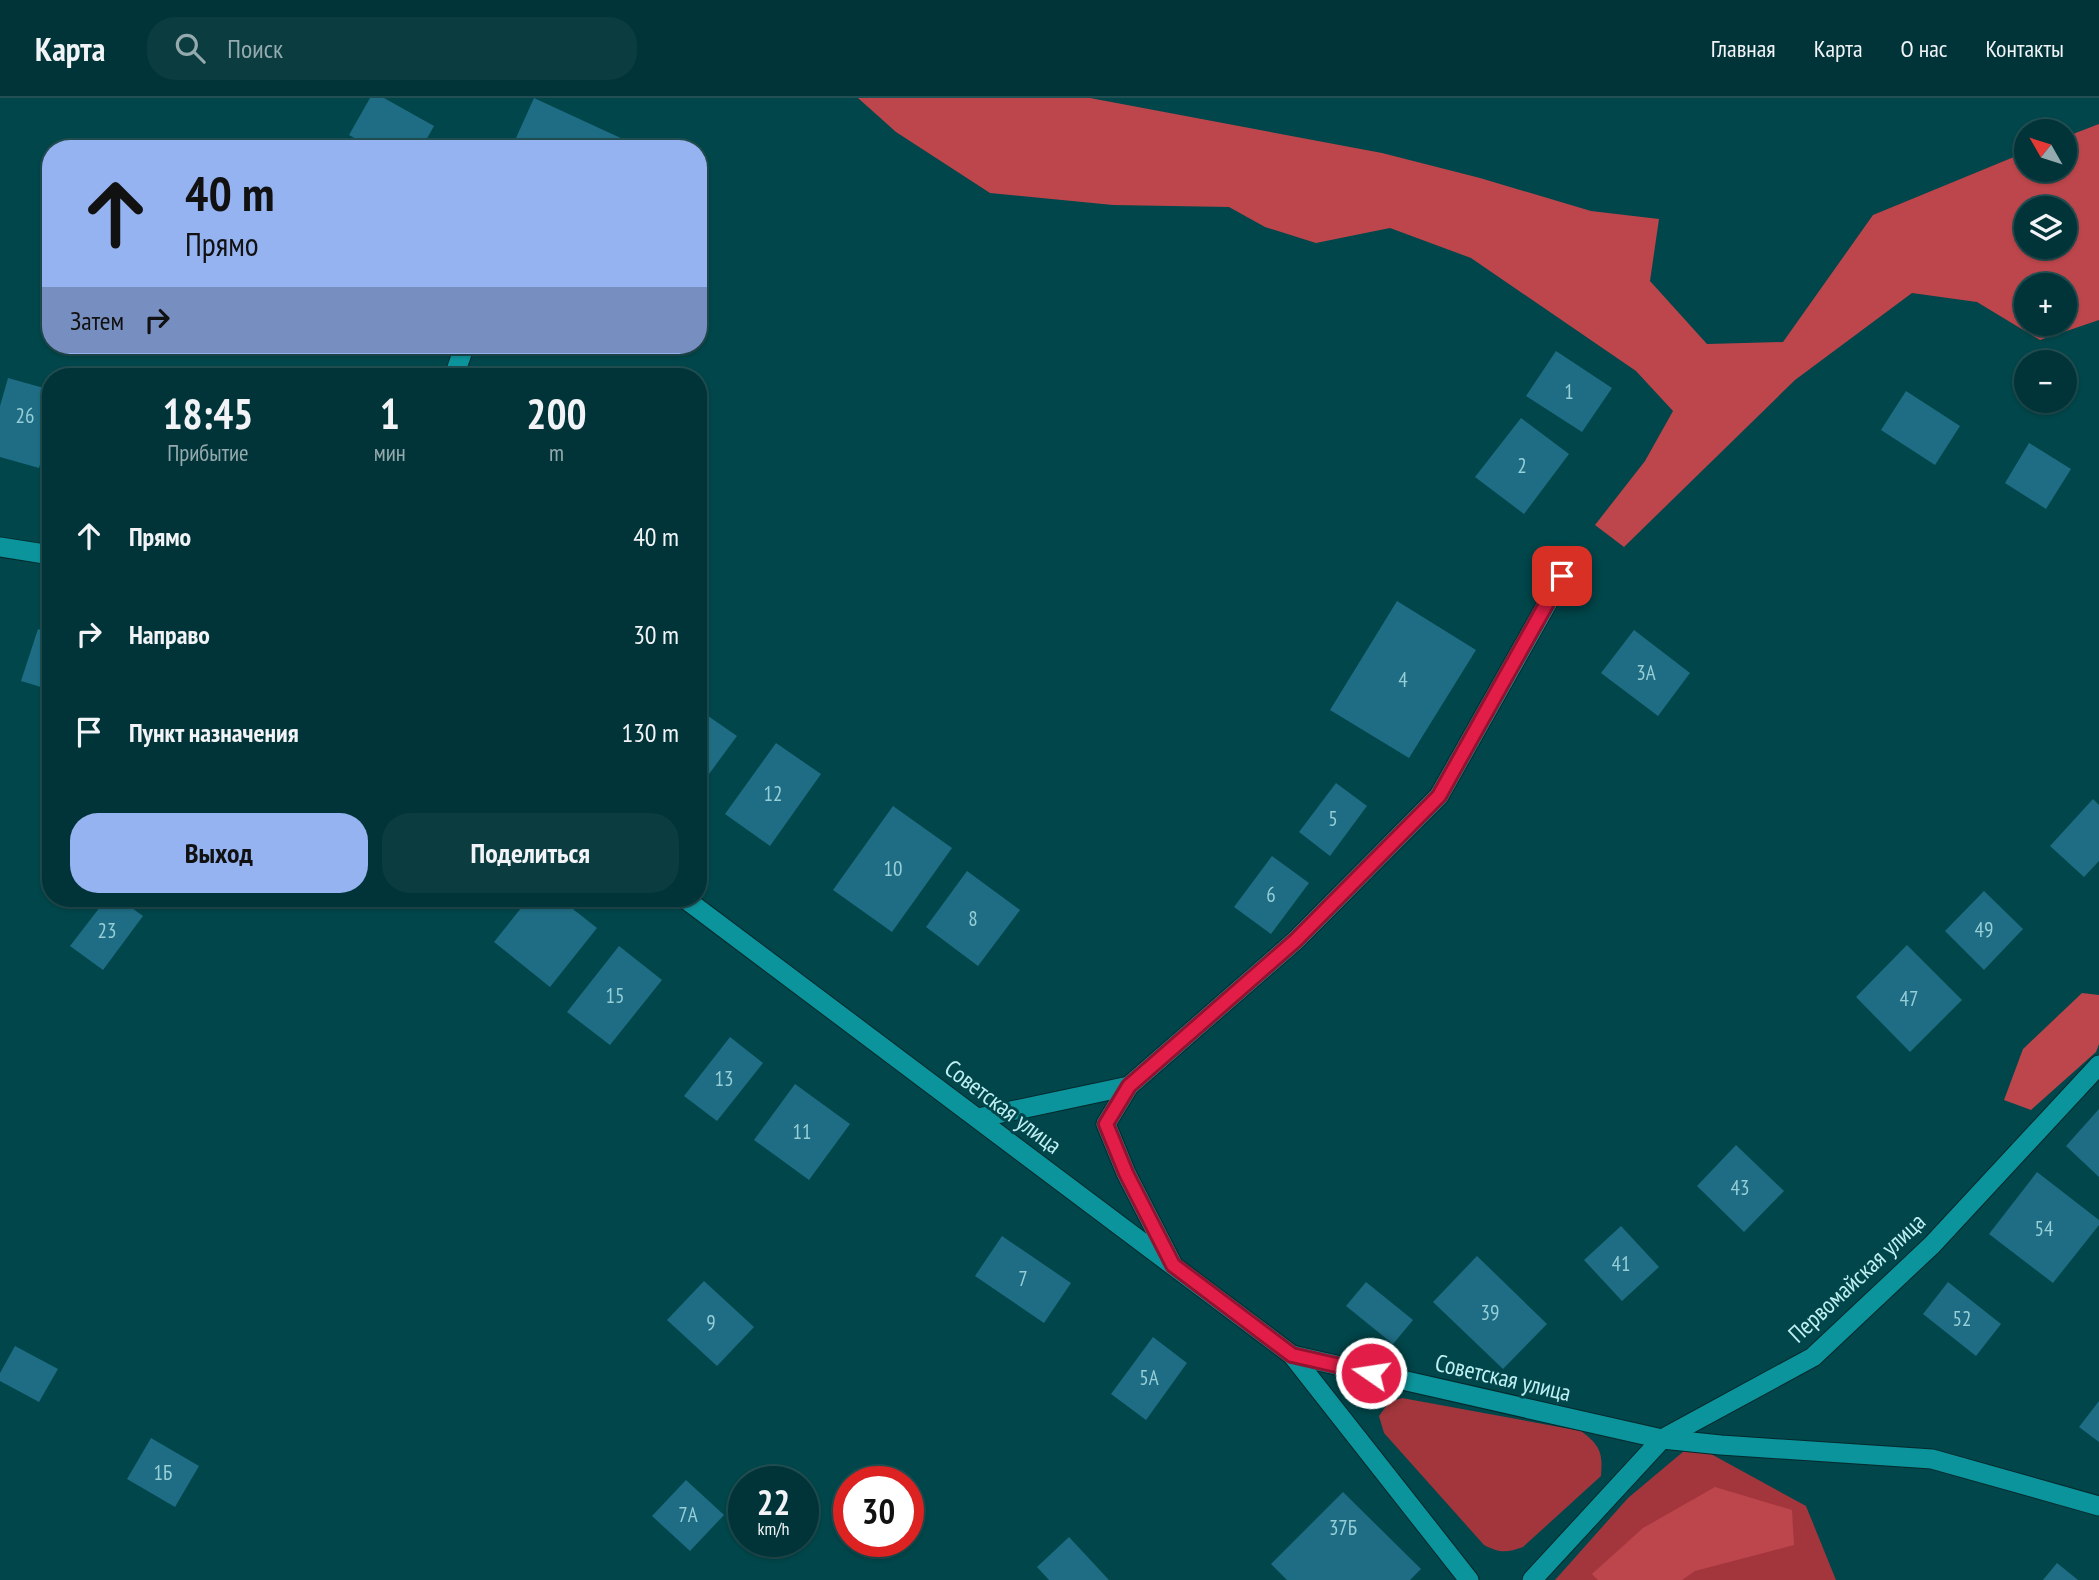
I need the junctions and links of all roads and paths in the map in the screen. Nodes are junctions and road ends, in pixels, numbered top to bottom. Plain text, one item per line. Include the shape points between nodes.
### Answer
1 (0, 547) edge
2 (42, 554) edge
3 (1562, 576) dead end
4 (696, 907) edge
5 (2099, 1065) edge
6 (1129, 1086) junction
7 (978, 1118) junction
8 (1173, 1265) junction
9 (1292, 1355) junction
10 (1662, 1439) junction
11 (2099, 1506) edge
12 (1469, 1580) edge
13 (1532, 1580) edge

1 - 2 street
3 - 6 street via 1439,796 1295,941
4 - 7 street, Советская улица
5 - 10 street, Первомайская улица via 1932,1245 1813,1357
6 - 7 street
6 - 8 street via 1106,1124
7 - 8 street, Советская улица
8 - 9 street, Советская улица
9 - 10 street, Советская улица
9 - 12 street, Советская улица
10 - 11 street, Советская улица via 1932,1459
10 - 13 street, Первомайская улица

